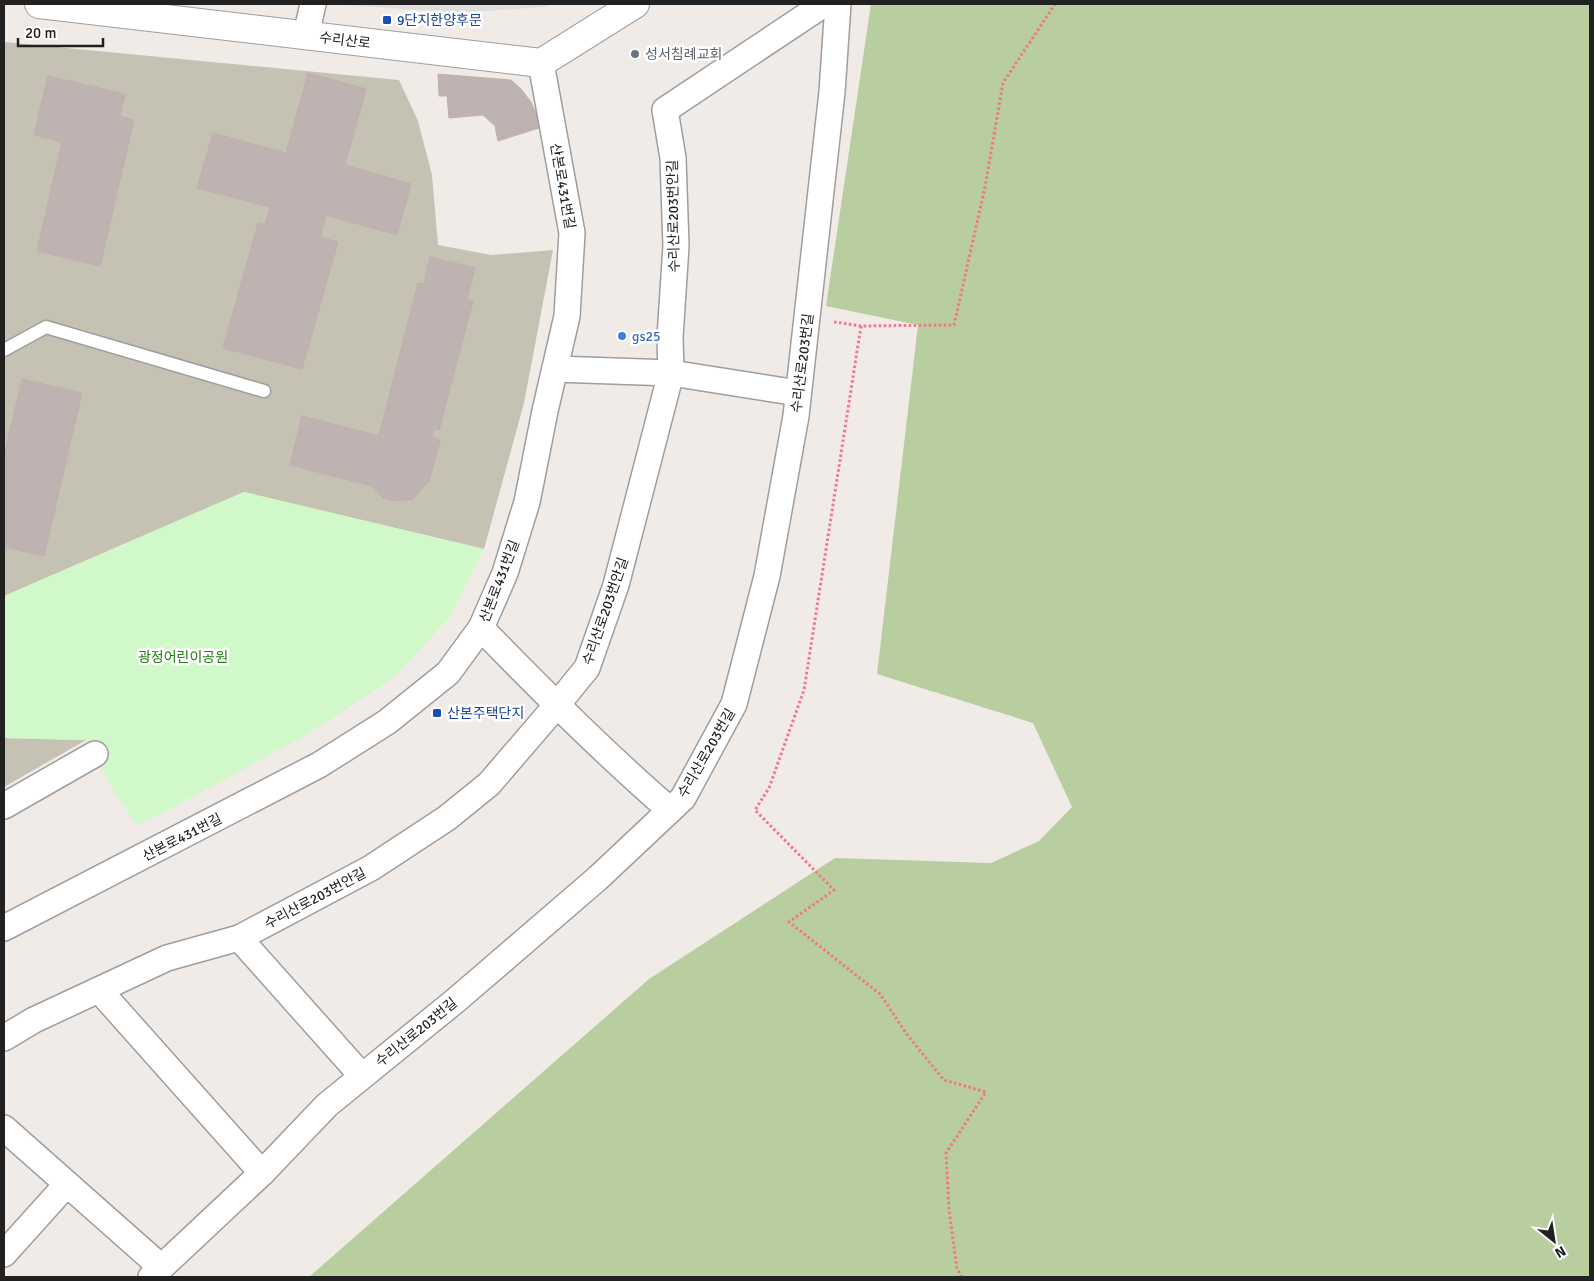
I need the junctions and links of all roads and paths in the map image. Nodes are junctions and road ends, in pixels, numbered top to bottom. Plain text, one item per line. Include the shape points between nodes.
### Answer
1 (39, 4) edge
2 (314, 4) edge
3 (635, 4) edge
4 (824, 4) edge
5 (838, 4) edge
6 (1055, 4) edge
7 (306, 36) junction
8 (541, 63) junction
9 (4, 350) edge
10 (555, 370) junction
11 (670, 373) junction
12 (264, 391) dead end
13 (798, 393) junction
14 (481, 628) junction
15 (556, 706) junction
16 (95, 754) dead end
17 (4, 806) edge
18 (670, 810) junction
19 (4, 928) edge
20 (239, 938) junction
21 (99, 990) junction
22 (4, 1038) edge
23 (362, 1076) junction
24 (4, 1128) edge
25 (262, 1173) junction
26 (67, 1184) junction
27 (4, 1254) edge
28 (156, 1272) edge
29 (962, 1277) edge

1 - 7 street, 수리산로
2 - 7 street
3 - 8 street
4 - 11 street, 수리산로203번안길 via 665,110 673,158 676,246
5 - 13 street, 수리산로203번길 via 832,92
6 - 29 path via 1003,83 985,187 954,325 861,326 804,690 769,788 755,810 834,890 789,922 880,994 908,1036 944,1080 986,1092 946,1153 948,1210 957,1269
7 - 8 street, 수리산로
8 - 10 street, 산본로431번길 via 572,233 567,316
9 - 12 lane via 46,326
10 - 11 street
10 - 14 street, 산본로431번길 via 527,502 505,572
11 - 13 street
11 - 15 street, 수리산로203번안길 via 616,584 587,668
13 - 18 street, 수리산로203번길 via 767,576 734,704 683,798
14 - 15 street
14 - 19 street, 산본로431번길 via 448,673 387,722 327,760
15 - 18 street
15 - 20 street, 수리산로203번안길 via 489,784 447,818 371,868
16 - 17 street
18 - 23 street, 수리산로203번길 via 590,885
20 - 21 street, 수리산로203번안길 via 167,958
20 - 23 street
21 - 22 street, 수리산로203번안길 via 34,1020
21 - 25 street
23 - 25 street, 수리산로203번길 via 327,1105
24 - 26 street
25 - 28 street, 수리산로203번길
26 - 27 street
26 - 28 street

